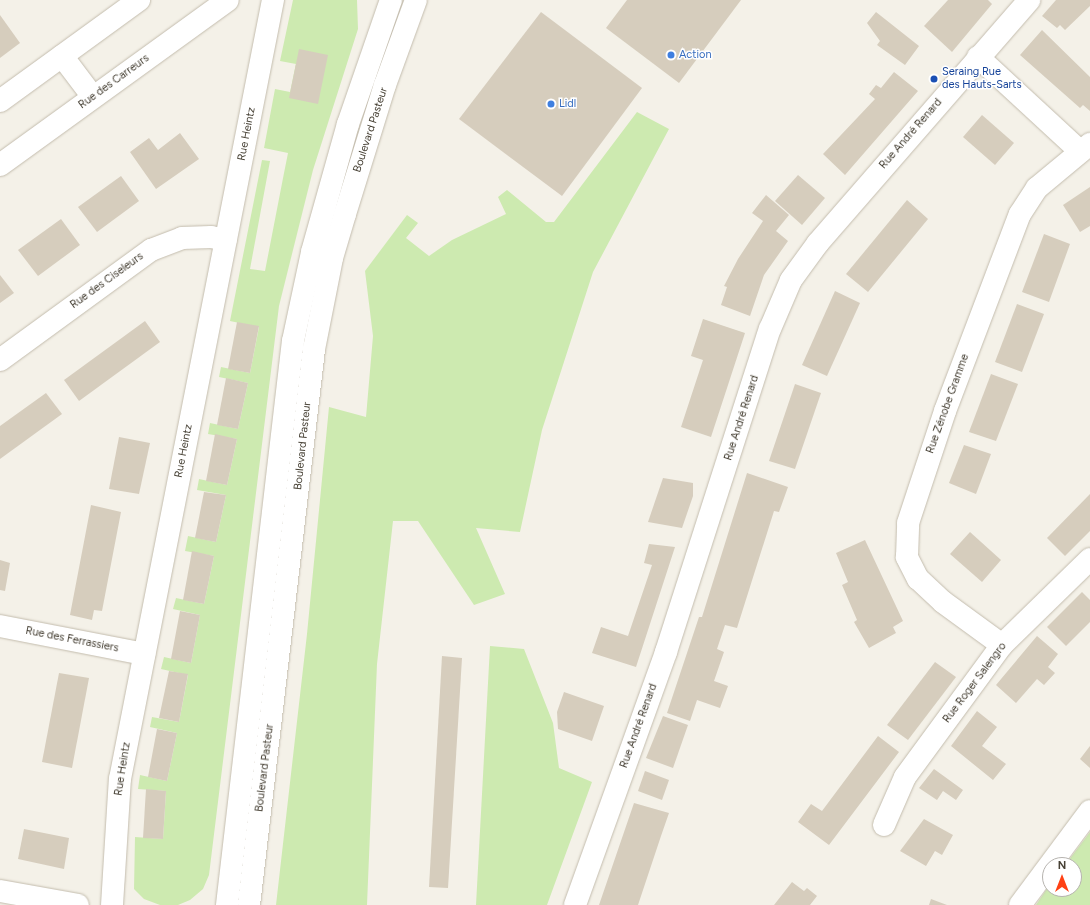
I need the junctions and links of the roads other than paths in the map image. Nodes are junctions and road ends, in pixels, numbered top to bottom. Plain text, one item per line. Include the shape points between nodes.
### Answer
1 (139, 0) edge
2 (228, 0) edge
3 (273, 0) edge
4 (392, 0) edge
5 (1029, 0) edge
6 (411, 5) edge
7 (62, 56) junction
8 (978, 57) junction
9 (93, 97) junction
10 (0, 100) edge
11 (1085, 148) edge
12 (0, 165) edge
13 (226, 240) junction
14 (0, 360) edge
15 (1090, 559) edge
16 (0, 626) edge
17 (1002, 645) junction
18 (144, 654) junction
19 (1090, 811) edge
20 (884, 825) dead end
21 (0, 891) edge
22 (78, 905) edge
23 (112, 905) edge
24 (227, 905) edge
25 (249, 905) edge
26 (575, 905) edge
27 (1020, 905) edge

1 - 7 street
2 - 9 street, Rue des Carreurs
3 - 13 street, Rue Heintz
4 - 24 street, Boulevard Pasteur via 348,124 312,252 293,341
5 - 8 street, Rue André Renard
6 - 25 street, Boulevard Pasteur via 332,258 314,349
7 - 9 street
7 - 10 street
8 - 11 street
8 - 26 street, Rue André Renard via 818,243 791,280 770,329 666,652
9 - 12 street, Rue des Carreurs
11 - 17 street, Rue Zénobe Gramme via 1037,188 1020,214 946,411 908,523 907,557 918,579 943,602
13 - 14 street, Rue des Ciseleurs via 211,237 182,238 151,250
13 - 18 street, Rue Heintz
15 - 17 street, Rue Roger Salengro
16 - 18 street, Rue des Ferrassiers
17 - 20 street, Rue Roger Salengro via 906,777
18 - 23 street, Rue Heintz via 120,779
19 - 27 street
21 - 22 street

